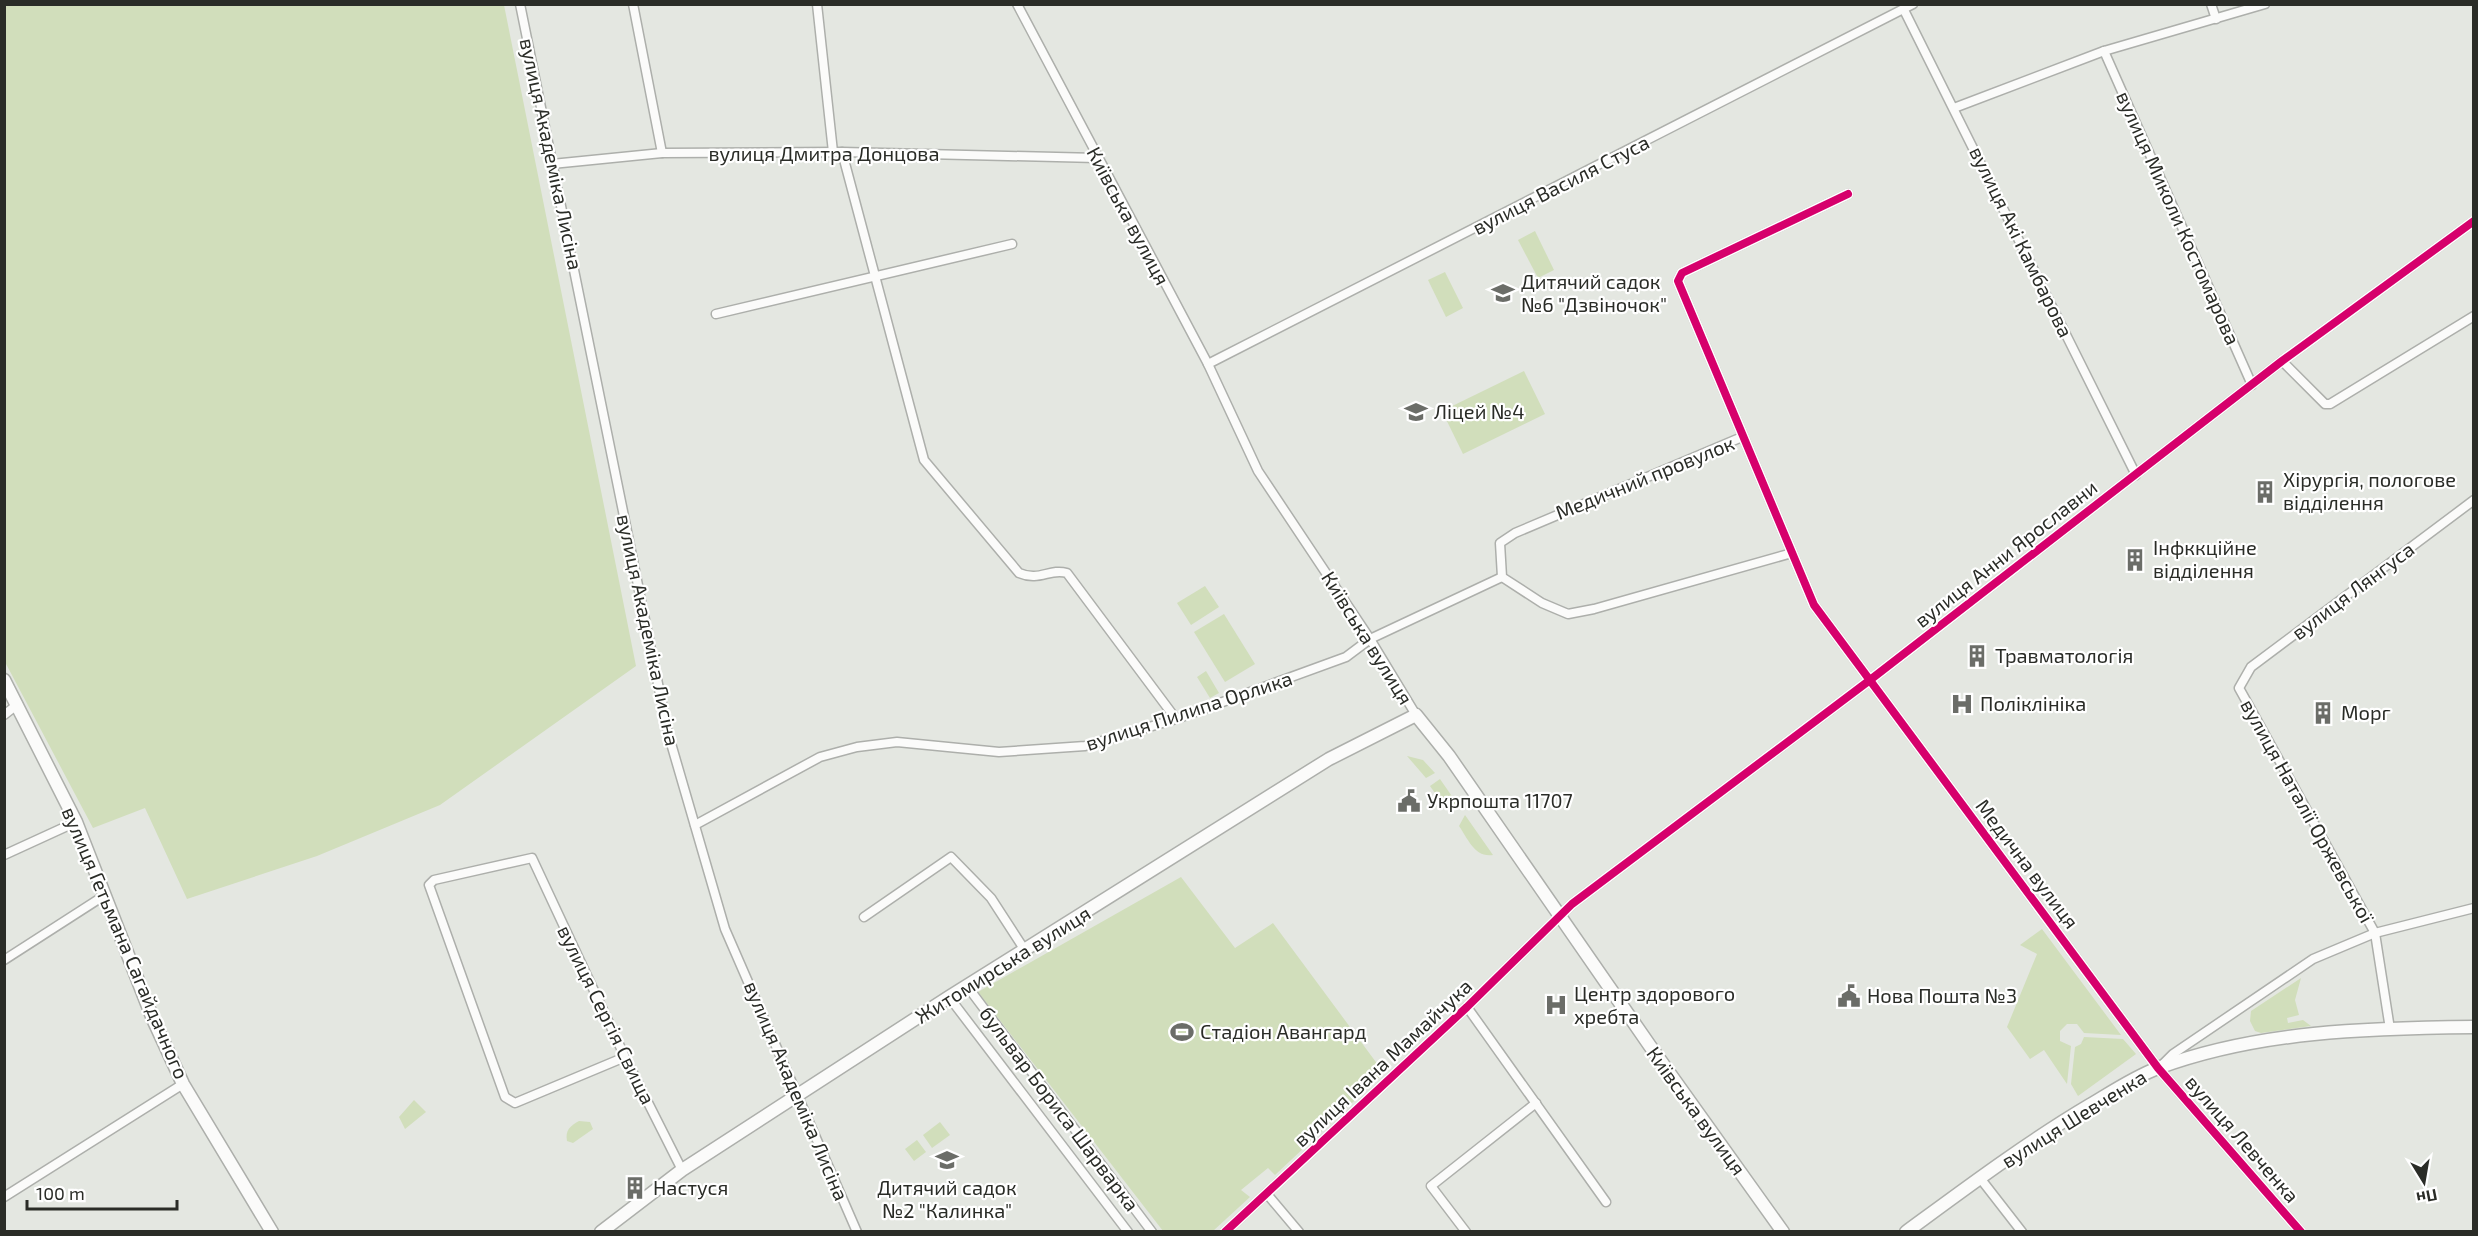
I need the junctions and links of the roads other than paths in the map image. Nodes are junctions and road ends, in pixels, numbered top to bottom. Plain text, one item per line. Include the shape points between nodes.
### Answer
1 (520, 4) edge
2 (633, 4) edge
3 (817, 4) edge
4 (1017, 4) edge
5 (1913, 4) edge
6 (2211, 4) edge
7 (2265, 4) edge
8 (1904, 10) junction
9 (2216, 19) junction
10 (2104, 51) junction
11 (1954, 108) junction
12 (838, 152) junction
13 (662, 153) junction
14 (1096, 158) junction
15 (552, 164) junction
16 (1848, 194) dead end
17 (2474, 221) edge
18 (1012, 244) dead end
19 (876, 278) junction
20 (716, 314) dead end
21 (2474, 316) edge
22 (2282, 361) junction
23 (1208, 364) junction
24 (2252, 386) junction
25 (1742, 437) junction
26 (2136, 475) junction
27 (2474, 500) edge
28 (1792, 553) junction
29 (1502, 577) junction
30 (1370, 639) junction
31 (4, 680) edge
32 (1870, 680) junction
33 (2239, 688) joint
34 (18, 705) junction
35 (4, 715) edge
36 (1416, 715) junction
37 (1176, 719) junction
38 (76, 822) junction
39 (695, 825) junction
40 (4, 855) edge
41 (105, 895) junction
42 (2474, 908) edge
43 (1559, 914) junction
44 (864, 916) dead end
45 (2375, 933) junction
46 (1026, 952) junction
47 (4, 960) edge
48 (967, 987) junction
49 (950, 997) junction
50 (1467, 1006) junction
51 (2474, 1027) edge
52 (2390, 1029) junction
53 (625, 1057) junction
54 (2158, 1068) junction
55 (183, 1084) junction
56 (798, 1095) junction
57 (1536, 1103) junction
58 (682, 1170) junction
59 (1980, 1178) junction
60 (1267, 1194) junction
61 (4, 1197) edge
62 (1606, 1202) dead end
63 (272, 1232) edge
64 (600, 1232) edge
65 (857, 1232) edge
66 (1128, 1232) edge
67 (1152, 1232) edge
68 (1225, 1232) edge
69 (1299, 1232) edge
70 (1466, 1232) edge
71 (1782, 1232) edge
72 (1906, 1232) edge
73 (2022, 1232) edge
74 (2301, 1232) edge

1 - 15 street, вулиця Академіка Лисіна
2 - 13 street
3 - 12 street
4 - 14 street, Київська вулиця
5 - 8 street, вулиця Василя Стуса
6 - 9 street
7 - 9 street
8 - 11 street, вулиця Акі Камбарова
8 - 23 street, вулиця Василя Стуса
9 - 10 street
10 - 11 street
10 - 24 street, вулиця Миколи Костомарова
11 - 26 street, вулиця Акі Камбарова
12 - 13 street, вулиця Дмитра Донцова
12 - 14 street, вулиця Дмитра Донцова
12 - 19 street
13 - 15 street, вулиця Дмитра Донцова
14 - 23 street, Київська вулиця
15 - 39 street, вулиця Академіка Лисіна via 668,733
16 - 25 street via 1678,277
17 - 22 street, вулиця Анни Ярославни
18 - 19 street
19 - 20 street
19 - 37 street via 924,460 1018,573 1031,578 1067,573
21 - 22 street via 2330,404 2325,404
22 - 24 street, вулиця Анни Ярославни
23 - 30 street, Київська вулиця via 1258,471
24 - 26 street, вулиця Анни Ярославни
25 - 28 street, Медичний провулок
25 - 29 street, Медичний провулок via 1515,532 1500,543
26 - 32 street, вулиця Анни Ярославни
27 - 33 street, вулиця Лянгуса via 2251,667
28 - 29 street via 1568,614 1542,603
28 - 32 street, Медичний провулок via 1814,606
29 - 30 street
30 - 36 street, Київська вулиця
30 - 37 street, вулиця Пилипа Орлика via 1346,657
31 - 34 main road, вулиця Гетьмана Сагайдачного
32 - 43 street, вулиця Анни Ярославни
32 - 54 street, Медична вулиця
33 - 45 street, вулиця Наталії Оржевської
34 - 35 street
34 - 38 main road, вулиця Гетьмана Сагайдачного
36 - 43 main road, Київська вулиця
36 - 46 main road, Житомирська вулиця via 1329,759
37 - 39 street, вулиця Пилипа Орлика via 1085,746 999,752 897,742 857,747 820,757
38 - 40 street
38 - 41 main road, вулиця Гетьмана Сагайдачного
39 - 56 street, вулиця Академіка Лисіна via 725,929
41 - 47 street
41 - 55 main road, вулиця Гетьмана Сагайдачного
42 - 45 street
43 - 50 street, вулиця Івана Мамайчука
43 - 71 main road, Київська вулиця
44 - 46 street via 951,857 991,898
45 - 52 street
45 - 54 street via 2313,959
46 - 48 main road, Житомирська вулиця
48 - 49 main road, Житомирська вулиця
48 - 67 street, бульвар Бориса Шарварка
49 - 56 main road, Житомирська вулиця
49 - 66 street, бульвар Бориса Шарварка
50 - 57 street
50 - 60 street, вулиця Івана Мамайчука
51 - 52 main road, вулиця Шевченка
52 - 54 main road, вулиця Шевченка via 2251,1043
53 - 53 street, вулиця Сергія Свища via 532,858 434,880 429,885 505,1097 515,1103
53 - 58 street, вулиця Сергія Свища
54 - 59 main road, вулиця Шевченка via 2056,1125
54 - 74 street, вулиця Левченка
55 - 61 street
55 - 63 main road, вулиця Гетьмана Сагайдачного
56 - 58 main road, Житомирська вулиця
56 - 65 street, вулиця Академіка Лисіна
57 - 62 street
57 - 70 street via 1431,1186
58 - 64 main road, Житомирська вулиця
59 - 72 main road, вулиця Шевченка
59 - 73 street
60 - 68 street, вулиця Івана Мамайчука
60 - 69 street

